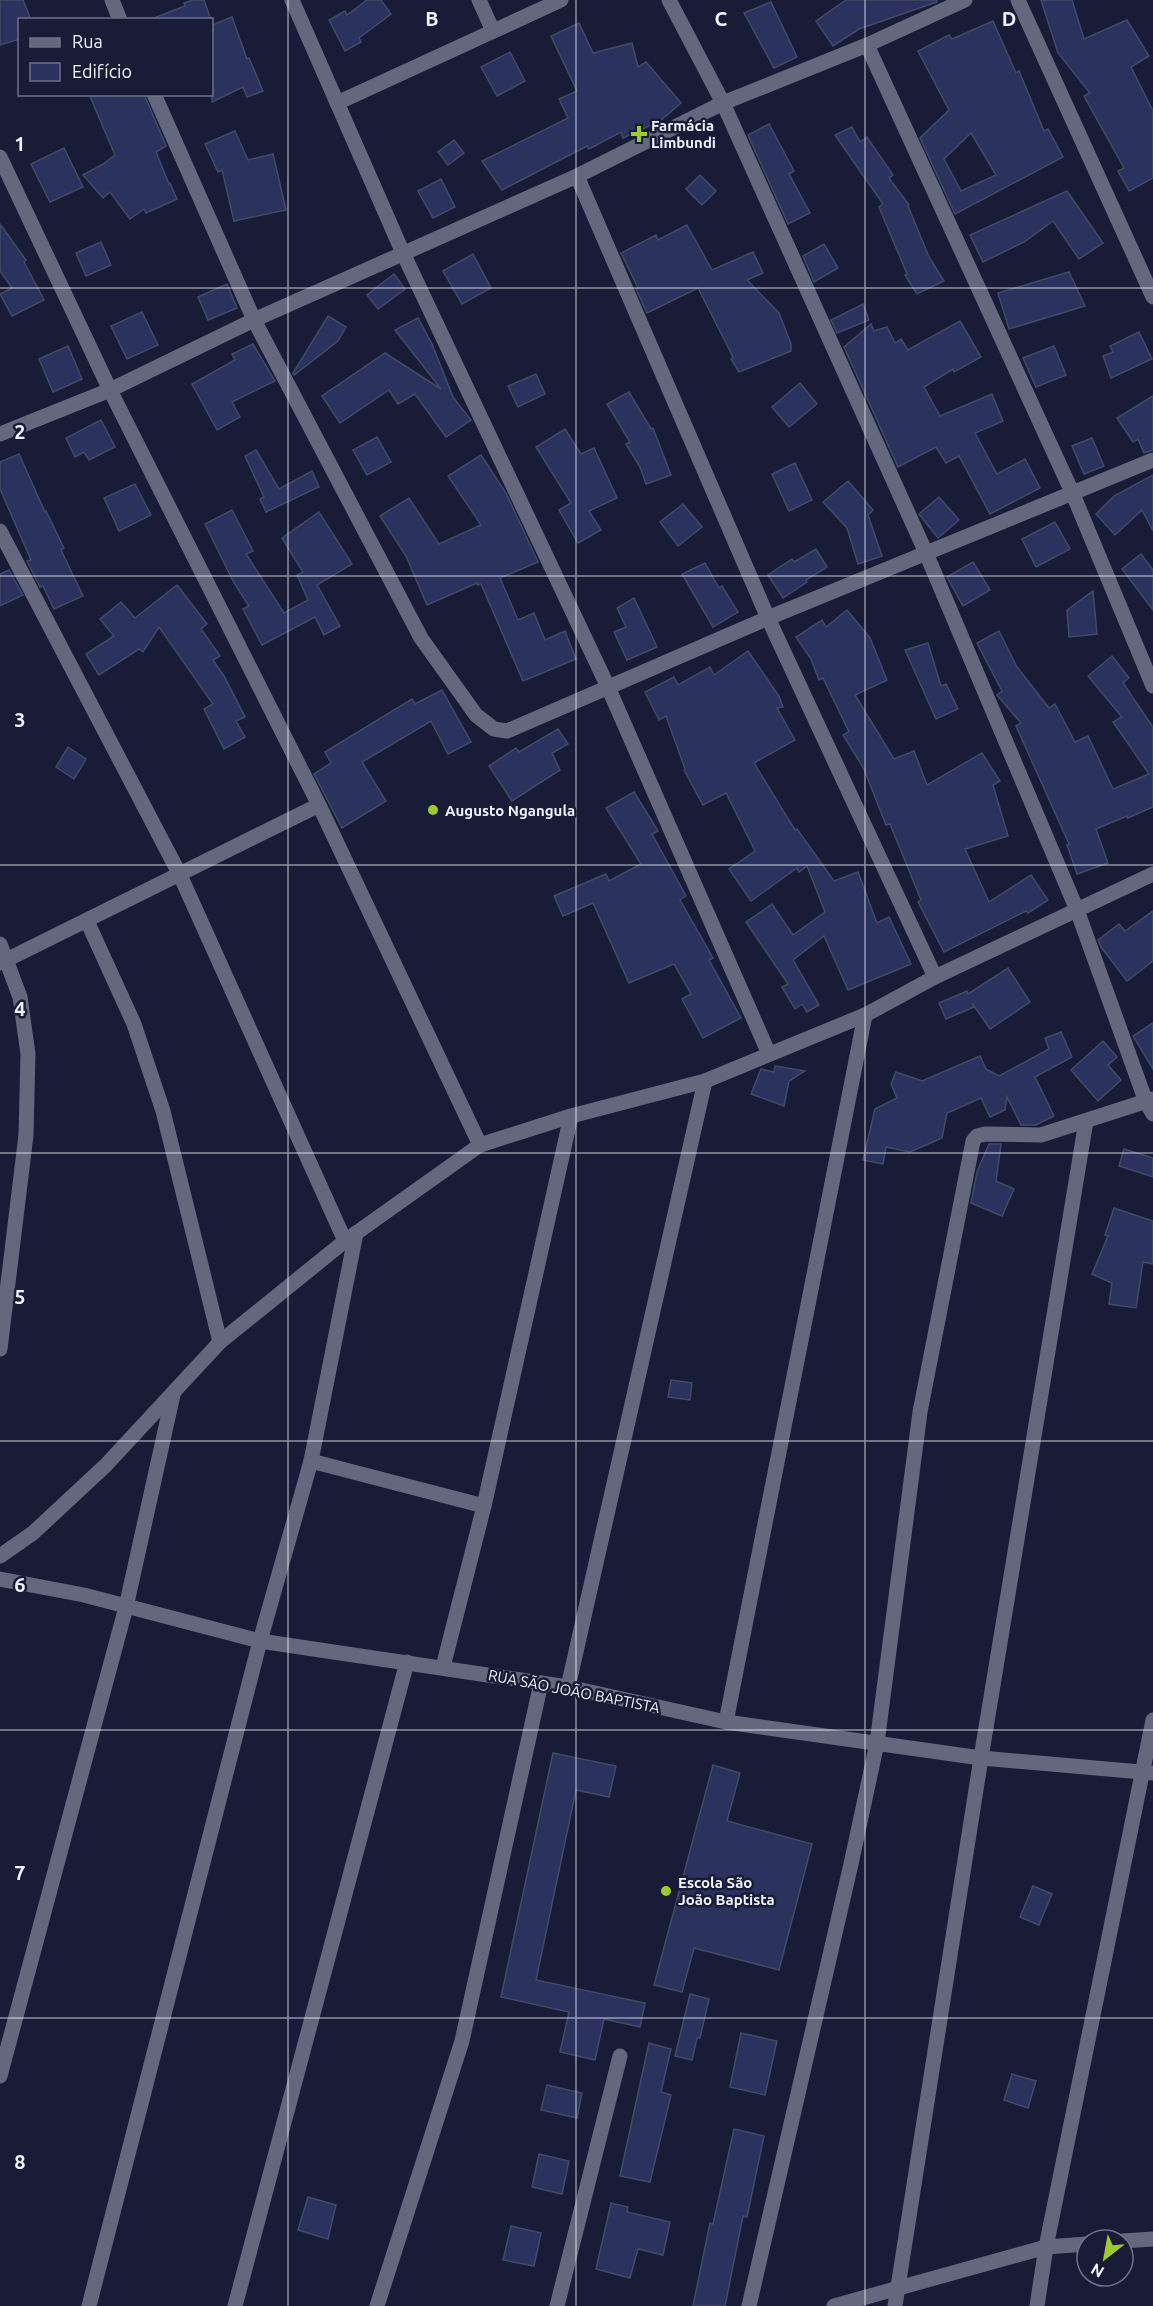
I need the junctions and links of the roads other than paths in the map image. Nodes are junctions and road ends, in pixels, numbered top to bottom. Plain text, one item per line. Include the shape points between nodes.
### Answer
1 (112, 0) edge
2 (292, 0) edge
3 (479, 0) edge
4 (561, 0) edge
5 (669, 0) edge
6 (965, 0) edge
7 (1018, 0) edge
8 (119, 18) edge
9 (493, 31) junction
10 (867, 45) junction
11 (155, 96) edge
12 (337, 103) junction
13 (723, 103) junction
14 (0, 157) edge
15 (577, 176) junction
16 (403, 253) junction
17 (1153, 297) edge
18 (254, 320) junction
19 (110, 390) junction
20 (0, 435) edge
21 (1153, 460) edge
22 (1072, 492) junction
23 (0, 531) edge
24 (926, 553) junction
25 (768, 618) junction
26 (1153, 686) edge
27 (608, 687) junction
28 (319, 805) junction
29 (1153, 874) edge
30 (180, 875) junction
31 (1077, 910) junction
32 (87, 921) junction
33 (0, 944) edge
34 (3, 962) edge
35 (935, 977) junction
36 (865, 1015) junction
37 (769, 1054) junction
38 (705, 1081) junction
39 (1151, 1105) edge
40 (571, 1116) junction
41 (1086, 1121) junction
42 (480, 1145) junction
43 (350, 1237) junction
44 (220, 1342) junction
45 (0, 1348) edge
46 (173, 1394) junction
47 (311, 1461) junction
48 (484, 1506) junction
49 (0, 1556) edge
50 (0, 1579) edge
51 (126, 1607) junction
52 (260, 1641) junction
53 (407, 1662) junction
54 (443, 1667) junction
55 (541, 1683) junction
56 (567, 1688) junction
57 (1153, 1720) edge
58 (726, 1722) junction
59 (877, 1743) junction
60 (981, 1758) junction
61 (1148, 1772) edge
62 (620, 2056) dead end
63 (0, 2076) edge
64 (1153, 2239) edge
65 (1135, 2240) edge
66 (1075, 2245) edge
67 (1046, 2247) junction
68 (898, 2289) junction
69 (89, 2306) edge
70 (235, 2306) edge
71 (377, 2306) edge
72 (557, 2306) edge
73 (749, 2306) edge
74 (834, 2306) edge
75 (895, 2306) edge
76 (1037, 2306) edge

1 - 8 street
2 - 12 street
3 - 9 street
4 - 9 street
5 - 13 street
6 - 10 street
7 - 17 street
9 - 12 street
10 - 13 street
10 - 22 street
11 - 18 street
12 - 16 street
13 - 15 street
13 - 24 street
14 - 19 street
15 - 16 street
15 - 25 street
16 - 18 street
16 - 27 street
18 - 19 street
18 - 27 street via 421,638 476,715 494,729 507,730
19 - 20 street
19 - 28 street
21 - 22 street
22 - 24 street
22 - 26 street
23 - 30 street
24 - 25 street
24 - 31 street
25 - 27 street
25 - 35 street
27 - 37 street
28 - 30 street
28 - 42 street
29 - 31 street
30 - 32 street
30 - 43 street
31 - 35 street
31 - 39 street
32 - 34 street
32 - 44 street via 134,1024 163,1111
33 - 34 street
34 - 45 street via 21,997 28,1054 26,1135
35 - 36 street
36 - 37 street
36 - 58 street
37 - 38 street
38 - 40 street
38 - 56 street
39 - 41 street
40 - 42 street
40 - 48 street
41 - 59 street via 1041,1135 985,1134 973,1141 920,1412
41 - 60 street
42 - 43 street
43 - 44 street
43 - 47 street
44 - 46 street
46 - 49 street via 106,1465 33,1533
46 - 51 street
47 - 48 street
47 - 52 street
48 - 54 street
50 - 51 street, RUA SÃO JOÃO BAPTISTA
51 - 52 street, RUA SÃO JOÃO BAPTISTA
51 - 63 street
52 - 53 street, RUA SÃO JOÃO BAPTISTA
52 - 69 street
53 - 54 street, RUA SÃO JOÃO BAPTISTA
53 - 70 street
54 - 55 street, RUA SÃO JOÃO BAPTISTA
55 - 56 street, RUA SÃO JOÃO BAPTISTA
55 - 71 street via 462,2041
56 - 58 street, RUA SÃO JOÃO BAPTISTA
57 - 61 street
58 - 59 street, RUA SÃO JOÃO BAPTISTA
59 - 60 street, RUA SÃO JOÃO BAPTISTA
59 - 73 street
60 - 61 street, RUA SÃO JOÃO BAPTISTA
60 - 68 street
61 - 67 street
62 - 72 street
64 - 65 street
66 - 67 street
67 - 68 street
67 - 76 street
68 - 74 street
68 - 75 street

